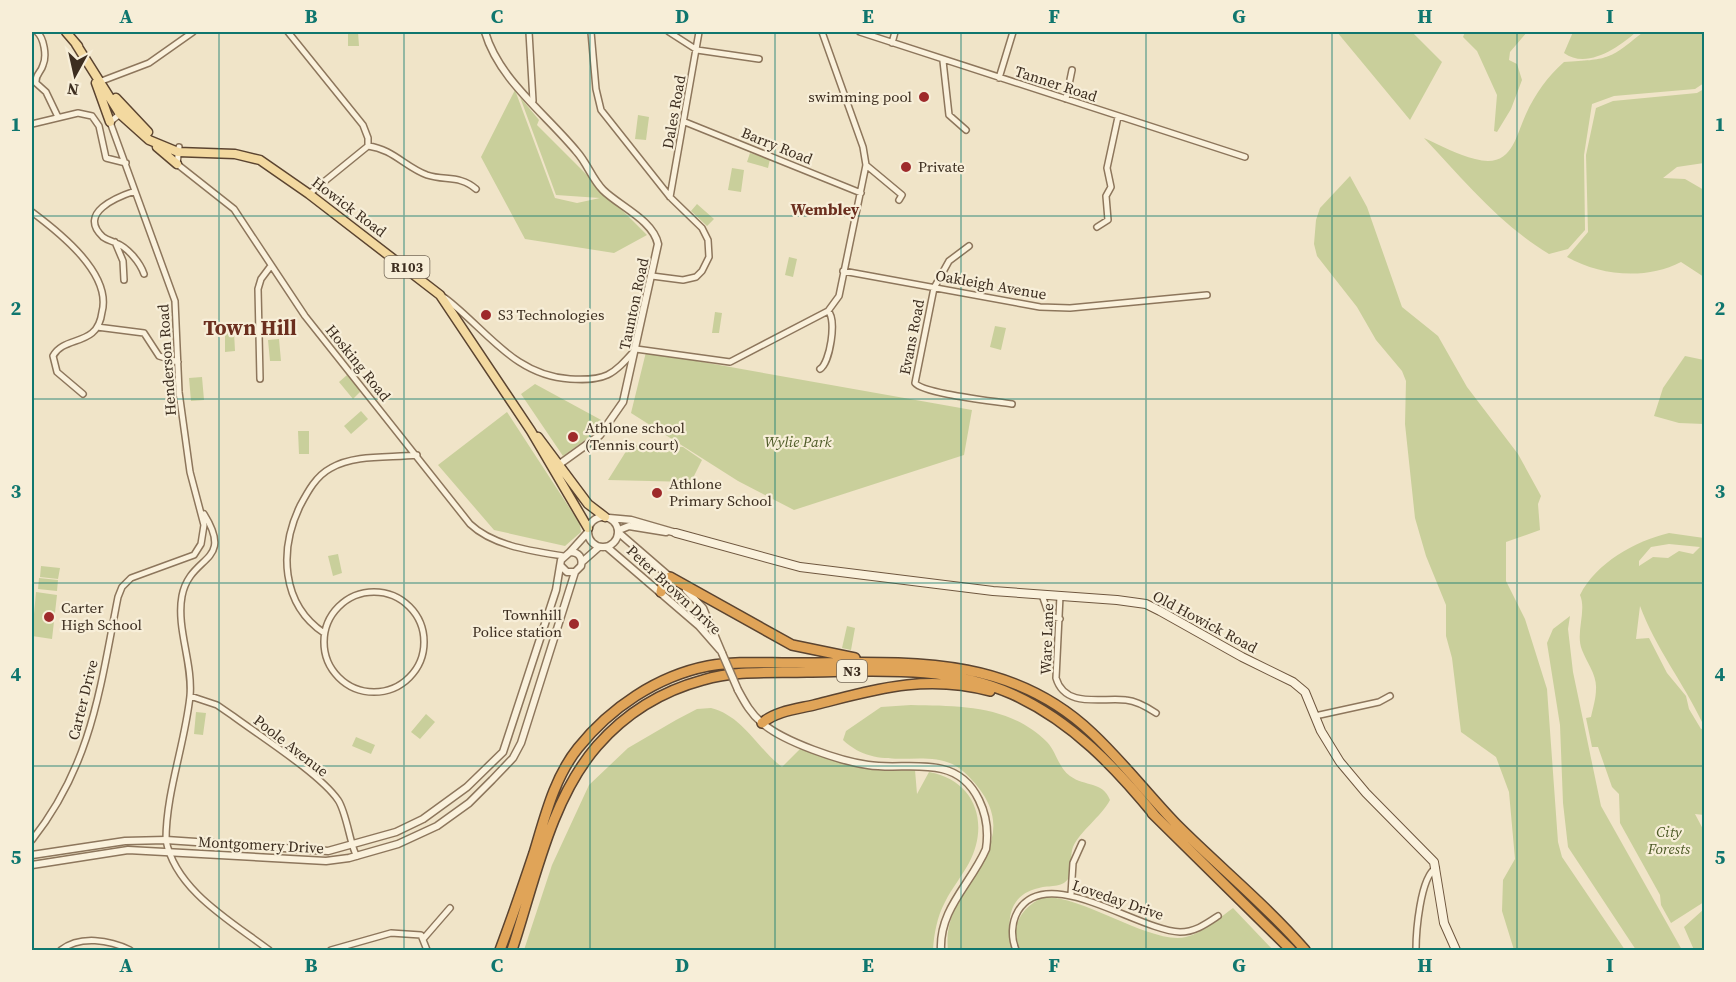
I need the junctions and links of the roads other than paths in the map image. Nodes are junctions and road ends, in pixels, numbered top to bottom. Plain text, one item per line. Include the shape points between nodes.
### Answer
1 (37, 32) edge
2 (66, 32) edge
3 (193, 32) edge
4 (288, 32) edge
5 (485, 32) edge
6 (529, 32) edge
7 (591, 32) edge
8 (669, 32) edge
9 (699, 32) edge
10 (822, 32) edge
11 (860, 32) edge
12 (895, 32) edge
13 (1013, 32) edge
14 (892, 43) junction
15 (76, 44) junction
16 (697, 50) junction
17 (759, 59) dead end
18 (943, 61) junction
19 (92, 70) junction
20 (1072, 70) dead end
21 (999, 78) junction
22 (101, 81) junction
23 (1066, 99) junction
24 (533, 101) junction
25 (123, 112) junction
26 (58, 117) junction
27 (1118, 117) junction
28 (110, 122) junction
29 (685, 122) junction
30 (32, 124) edge
31 (966, 130) dead end
32 (145, 135) junction
33 (368, 146) junction
34 (179, 149) junction
35 (1245, 158) dead end
36 (126, 163) junction
37 (177, 164) junction
38 (866, 165) junction
39 (476, 189) dead end
40 (135, 190) junction
41 (861, 193) junction
42 (309, 194) junction
43 (670, 197) junction
44 (899, 200) dead end
45 (32, 212) edge
46 (1097, 227) dead end
47 (115, 242) junction
48 (969, 246) dead end
49 (270, 267) junction
50 (843, 271) junction
51 (144, 274) dead end
52 (652, 276) junction
53 (124, 280) dead end
54 (934, 288) junction
55 (440, 295) junction
56 (1207, 295) dead end
57 (828, 311) junction
58 (471, 321) junction
59 (461, 326) junction
60 (97, 327) junction
61 (636, 349) junction
62 (178, 362) junction
63 (633, 362) junction
64 (621, 366) junction
65 (820, 369) dead end
66 (260, 379) dead end
67 (83, 394) dead end
68 (1012, 404) dead end
69 (417, 455) junction
70 (555, 467) junction
71 (202, 510) junction
72 (607, 517) junction
73 (588, 530) junction
74 (203, 531) junction
75 (619, 531) junction
76 (215, 532) junction
77 (676, 533) junction
78 (598, 547) junction
79 (608, 547) junction
80 (570, 552) junction
81 (562, 562) junction
82 (582, 562) junction
83 (574, 572) junction
84 (670, 577) junction
85 (661, 592) junction
86 (1042, 595) junction
87 (1060, 596) junction
88 (548, 614) junction
89 (560, 618) junction
90 (1060, 619) junction
91 (324, 633) junction
92 (722, 653) junction
93 (917, 663) junction
94 (190, 696) junction
95 (1390, 696) dead end
96 (1021, 701) junction
97 (1156, 713) dead end
98 (1315, 716) junction
99 (762, 723) junction
100 (467, 787) junction
101 (460, 793) junction
102 (477, 796) junction
103 (1142, 797) junction
104 (469, 803) junction
105 (32, 840) edge
106 (166, 840) junction
107 (354, 842) junction
108 (104, 843) junction
109 (1082, 843) dead end
110 (94, 845) junction
111 (254, 847) junction
112 (106, 852) junction
113 (168, 852) junction
114 (96, 853) junction
115 (32, 855) edge
116 (359, 855) junction
117 (253, 856) junction
118 (32, 865) edge
119 (1436, 868) junction
120 (1071, 894) junction
121 (450, 908) dead end
122 (1218, 916) dead end
123 (424, 938) junction
124 (61, 951) edge
125 (130, 951) edge
126 (269, 951) edge
127 (331, 951) edge
128 (427, 951) edge
129 (500, 951) edge
130 (512, 951) edge
131 (941, 951) edge
132 (1016, 951) edge
133 (1292, 951) edge
134 (1305, 951) edge
135 (1416, 951) edge
136 (1456, 951) edge

1 - 26 street via 42,38 44,58 36,83 46,92
2 - 15 main road, Howick Road / R103
3 - 22 street via 149,63
4 - 33 street via 363,125
5 - 24 street, Taunton Road via 503,68
6 - 24 street
7 - 43 street via 599,106
8 - 16 street
9 - 16 street, Dales Road
10 - 38 street
11 - 14 street, Tanner Road
12 - 14 street
13 - 21 street
14 - 18 street, Tanner Road
15 - 19 main road, Howick Road / R103
15 - 22 main road, Howick Road / R103
16 - 17 street
16 - 29 street, Dales Road
18 - 21 street, Tanner Road
18 - 31 street via 950,115
19 - 22 main road, Howick Road / R103
19 - 28 main road
20 - 23 street
21 - 23 street, Tanner Road
22 - 25 main road, Howick Road / R103
23 - 27 street, Tanner Road
24 - 52 street, Taunton Road via 580,155 601,188 656,236 658,250
25 - 28 street
25 - 32 main road, Howick Road / R103
26 - 30 street
26 - 36 street via 78,113 92,116 102,134 106,158
27 - 35 street, Tanner Road
27 - 46 street via 1107,168 1111,187 1106,196 1108,220
28 - 36 street, Henderson Road
29 - 41 street, Barry Road
29 - 43 street, Dales Road
32 - 34 main road, Howick Road / R103
32 - 37 main road
33 - 39 street via 388,150 424,173 462,179
33 - 42 street
34 - 37 street
34 - 42 main road, Howick Road / R103 via 260,160
36 - 40 street, Henderson Road
37 - 49 street, Hosking Road via 234,209
38 - 41 street
38 - 44 street via 902,195
40 - 47 street via 112,200 97,213 102,235
40 - 62 street, Henderson Road via 173,294
41 - 50 street
42 - 55 main road, Howick Road / R103
43 - 52 street via 702,228 709,256 696,277 674,280
45 - 60 street via 73,247 97,277 105,299
47 - 51 street via 125,248
47 - 53 street via 122,255
48 - 54 street, Evans Road via 949,261
49 - 66 street via 258,289
49 - 69 street, Hosking Road
50 - 54 street, Oakleigh Avenue
50 - 57 street via 837,301
52 - 61 street, Taunton Road
54 - 56 street, Oakleigh Avenue via 1015,304 1059,308
54 - 68 street, Evans Road via 915,384
55 - 58 street
55 - 59 main road, Howick Road / R103
57 - 61 street via 730,362
57 - 65 street via 833,327 826,362
58 - 59 street
58 - 64 street via 526,368 545,376 597,380
59 - 70 main road, Howick Road / R103
60 - 62 street via 144,333 159,356
60 - 67 street via 64,345 53,356 59,375
61 - 63 street, Taunton Road
61 - 64 street
62 - 71 street, Henderson Road via 190,472
63 - 64 street
63 - 70 street, Taunton Road via 623,402 610,423 595,439
69 - 81 street, Hosking Road via 478,531 509,544 551,554
69 - 91 street via 343,462 316,480 303,501 290,533 287,571 302,612
70 - 72 main road, Howick Road / R103 via 588,504
70 - 73 main road, Howick Road / R103
71 - 74 street, Henderson Road
71 - 76 street, Henderson Road
72 - 73 street via 593,520
72 - 75 street, R103
72 - 77 street, Old Howick Road via 638,521
73 - 78 street, R103
73 - 80 street
74 - 76 street
74 - 105 street, Carter Drive via 194,555 131,578 122,586 98,704 85,744 62,797
75 - 77 street, Old Howick Road via 629,526
75 - 79 street
75 - 84 street, Peter Brown Drive
76 - 94 street via 214,549 189,577 182,595
77 - 86 main road, Old Howick Road via 800,567
78 - 79 street
78 - 82 street
79 - 85 street, Peter Brown Drive
80 - 81 street
80 - 82 street via 580,556
81 - 83 street via 567,572
81 - 88 street, Montgomery Drive
82 - 83 street
83 - 89 street, Montgomery Drive
84 - 85 highway
84 - 92 street, Peter Brown Drive via 704,608
84 - 93 highway via 792,645 840,656
85 - 92 street, Peter Brown Drive
86 - 87 main road, Old Howick Road
86 - 90 street via 1049,615
87 - 90 street, Ware Lane
87 - 98 main road, Old Howick Road via 1152,606 1297,684
88 - 89 street
88 - 100 street, Montgomery Drive via 503,752
89 - 102 street, Montgomery Drive via 518,750
90 - 97 street, Ware Lane via 1056,678 1066,693 1081,700 1128,700
91 - 91 street via 333,613 348,598 379,591 407,604 422,628 424,647 419,667 406,683 382,692 365,692 350,688 334,673 325,654
92 - 99 street, Peter Brown Drive, bridge via 749,710
93 - 103 highway, N3 via 990,674 1034,692 1092,732
93 - 129 highway, N3 via 709,666 669,678 632,698 592,732 565,768 549,802
94 - 106 street
94 - 107 street, Poole Avenue via 218,705 322,784 339,801
95 - 98 street
96 - 99 highway via 977,688 909,683 783,712
96 - 103 highway via 1072,734
96 - 130 highway, N3 via 969,678 902,671 723,675 682,686 644,706 611,731 573,779 559,809
98 - 119 main road, Old Howick Road via 1347,770 1430,856
99 - 131 street, Peter Brown Drive via 846,760 942,769 972,790 984,809 986,849 946,917 940,936
100 - 101 street, Montgomery Drive
100 - 102 street
101 - 104 street
101 - 107 street, Montgomery Drive via 405,829
102 - 104 street, Montgomery Drive
103 - 133 highway via 1156,817
103 - 134 highway, N3
104 - 116 street, Montgomery Drive via 418,836
106 - 108 street, Montgomery Drive
106 - 111 street, Montgomery Drive
106 - 113 street
107 - 111 street, Montgomery Drive via 320,851
107 - 116 street, Poole Avenue via 362,848
108 - 110 street, Montgomery Drive
108 - 112 street
109 - 120 street via 1073,863
110 - 114 street
110 - 115 street, Montgomery Drive
111 - 117 street
112 - 113 street, Montgomery Drive
112 - 114 street, Montgomery Drive
113 - 117 street, Montgomery Drive
113 - 126 street via 205,904
114 - 118 street, Montgomery Drive
116 - 117 street, Montgomery Drive via 326,861
119 - 135 street via 1428,875
119 - 136 main road, Old Howick Road via 1444,923
120 - 122 street, Loveday Drive via 1171,931 1194,930
120 - 132 street, Loveday Drive via 1040,894 1022,906 1013,926
121 - 123 street
123 - 127 street via 415,933 391,933
123 - 128 street
124 - 125 street via 77,942 90,941 112,943

